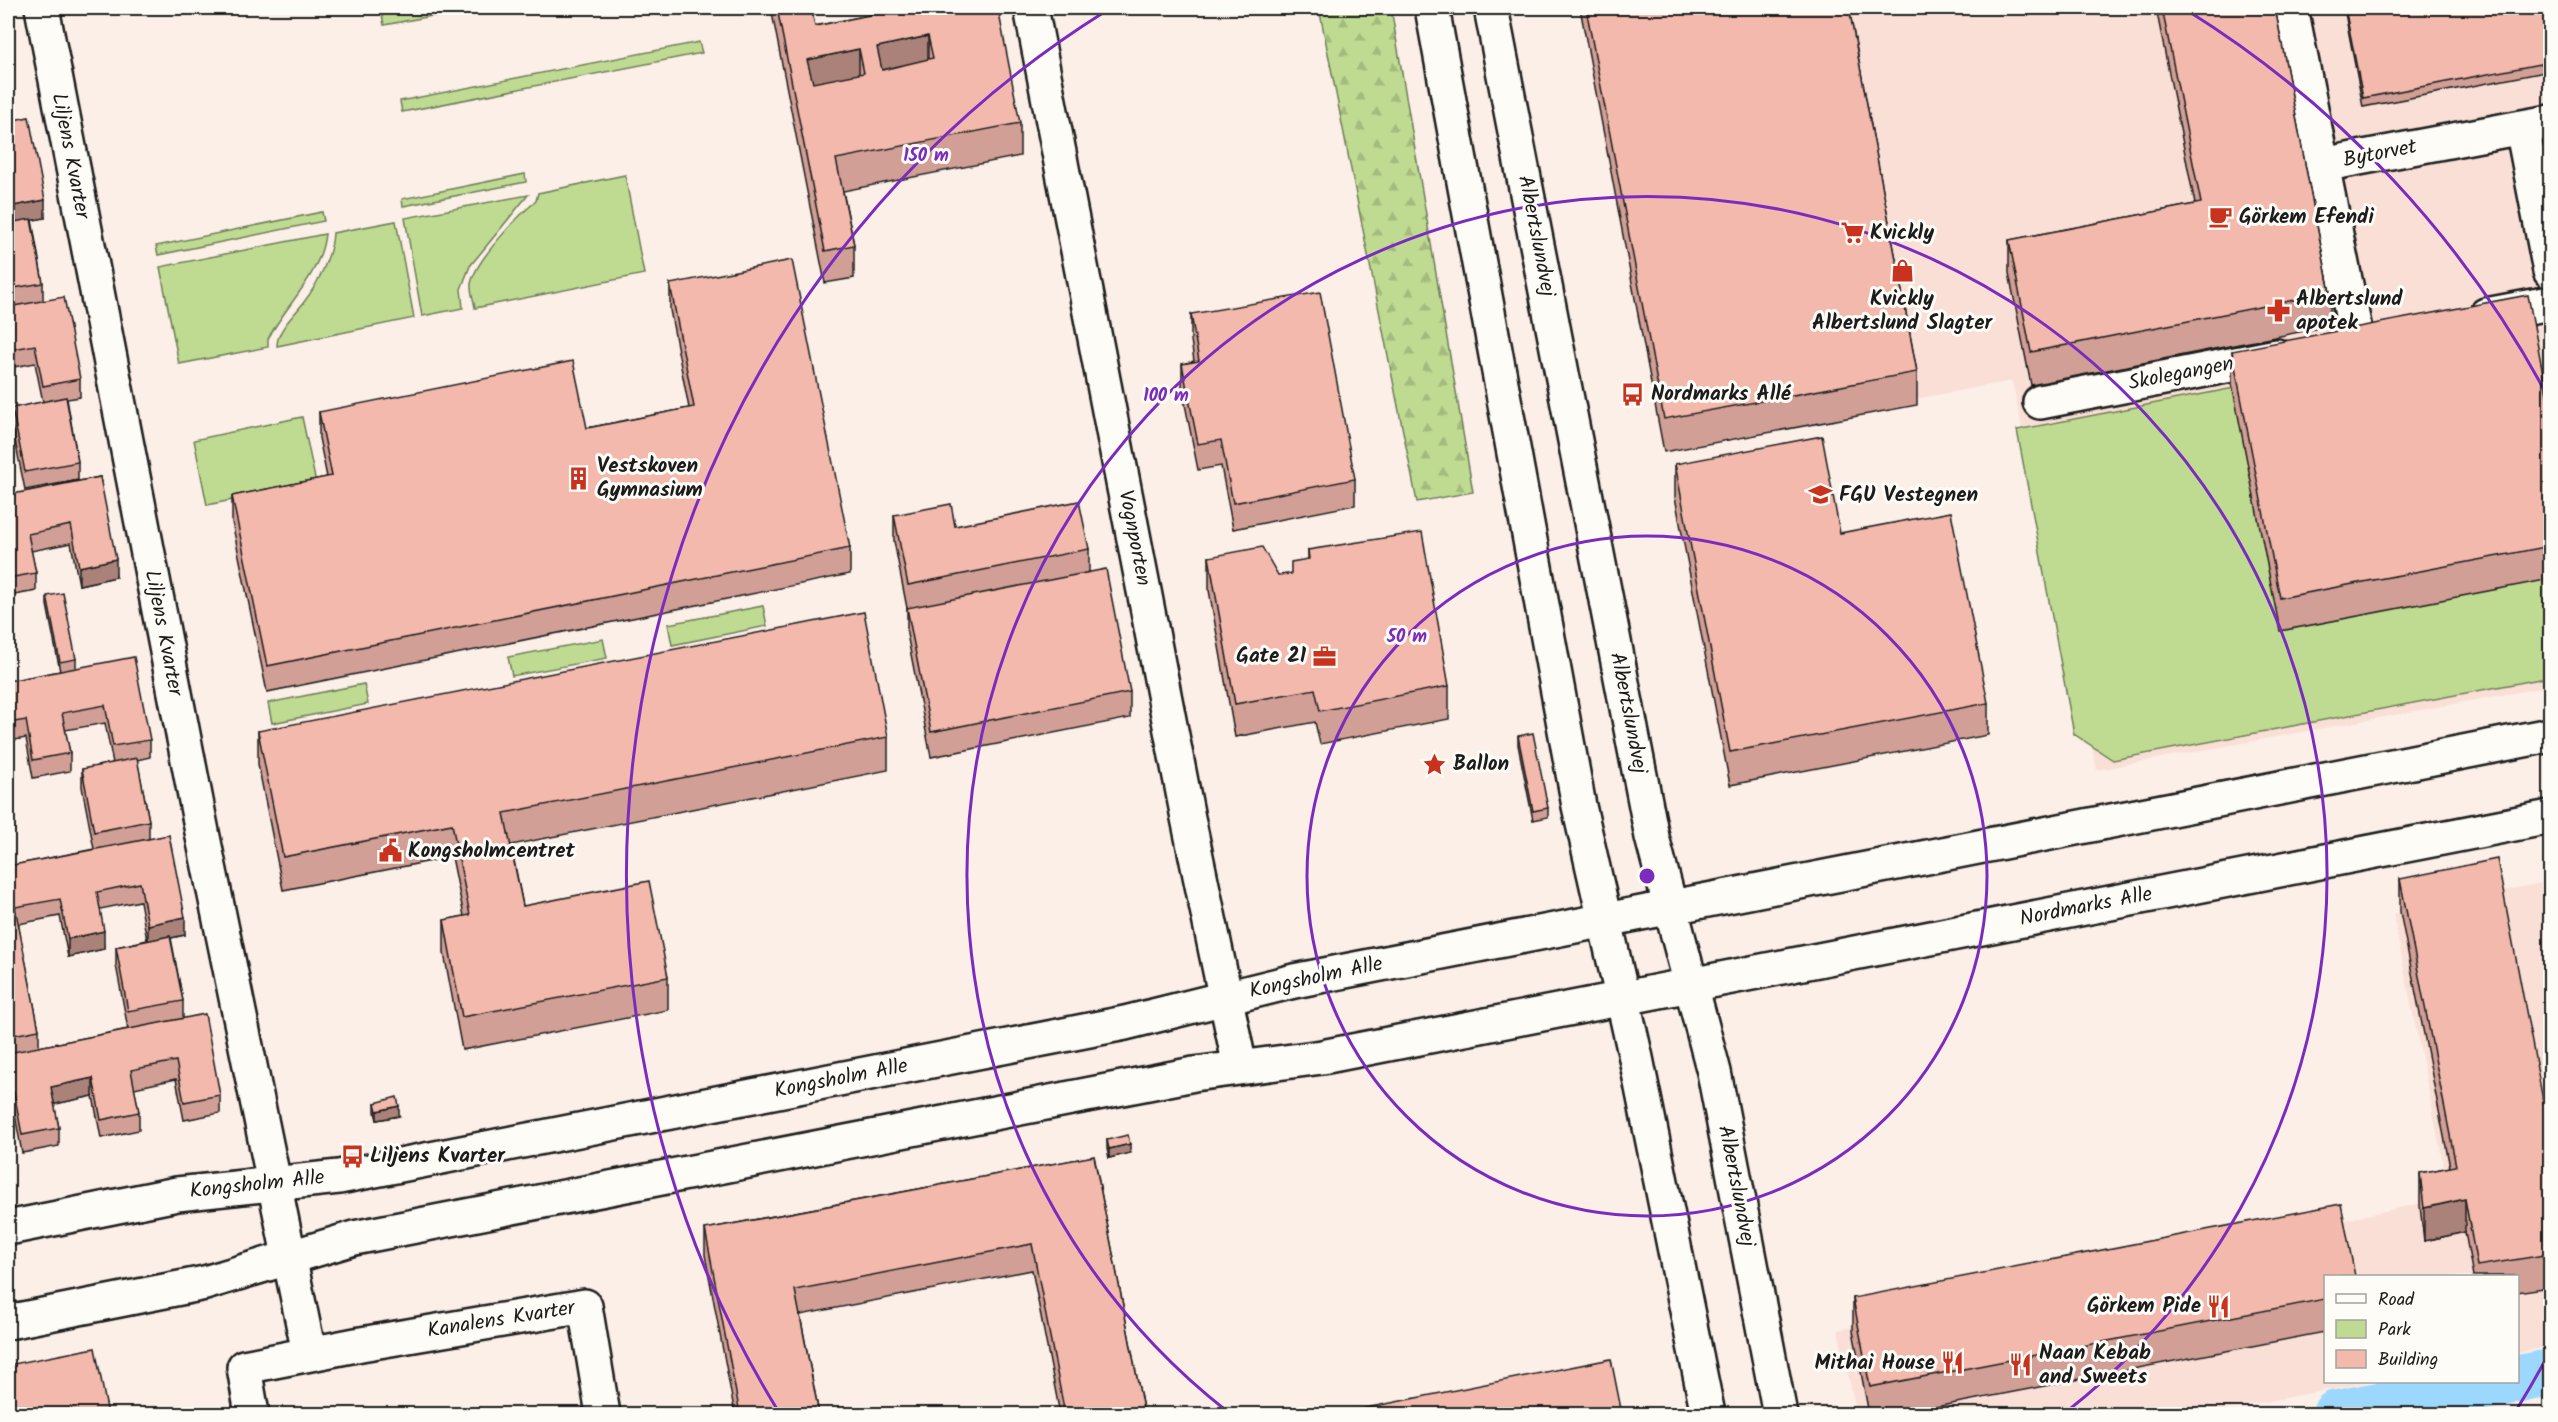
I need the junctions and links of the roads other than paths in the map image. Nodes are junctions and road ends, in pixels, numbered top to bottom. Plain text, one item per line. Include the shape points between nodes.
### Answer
1 (42, 8) edge
2 (1031, 8) edge
3 (1432, 8) edge
4 (1491, 8) edge
5 (2291, 8) edge
6 (2536, 125) edge
7 (2322, 165) junction
8 (2550, 271) edge
9 (2550, 303) edge
10 (2459, 320) edge
11 (2391, 334) edge
12 (2334, 345) junction
13 (2040, 402) dead end
14 (2550, 735) edge
15 (2550, 817) edge
16 (1671, 907) junction
17 (1604, 920) junction
18 (1690, 984) junction
19 (1622, 997) junction
20 (1226, 998) junction
21 (1240, 1067) junction
22 (274, 1184) junction
23 (8, 1228) edge
24 (289, 1258) junction
25 (8, 1322) edge
26 (309, 1353) junction
27 (252, 1414) edge
28 (603, 1414) edge
29 (1708, 1414) edge
30 (1780, 1414) edge

1 - 22 street, Liljens Kvarter
2 - 20 street, Vognporten
3 - 17 street via 1579,806
4 - 16 street, Albertslundvej via 1652,837
5 - 7 street
6 - 7 street, Bytorvet
6 - 8 street, Bytorvet
7 - 12 street, Bytorvet
9 - 10 street
11 - 12 street
12 - 13 street, Skolegangen
14 - 16 street
15 - 18 street, Nordmarks Alle
16 - 17 street, Kongsholm Alle
16 - 18 street, Albertslundvej
17 - 19 street
17 - 20 street, Kongsholm Alle
18 - 19 street, Nordmarks Alle
18 - 30 street, Albertslundvej via 1714,1072
19 - 21 street via 1322,1057
19 - 29 street
20 - 21 street, Vognporten
20 - 22 street, Kongsholm Alle via 1113,1026 363,1172
21 - 24 street via 354,1238
22 - 23 street, Kongsholm Alle via 177,1194
22 - 24 street, Liljens Kvarter
24 - 25 street via 205,1283
24 - 26 street
26 - 27 street, Kanalens Kvarter via 244,1367
26 - 28 street, Kanalens Kvarter via 585,1306

